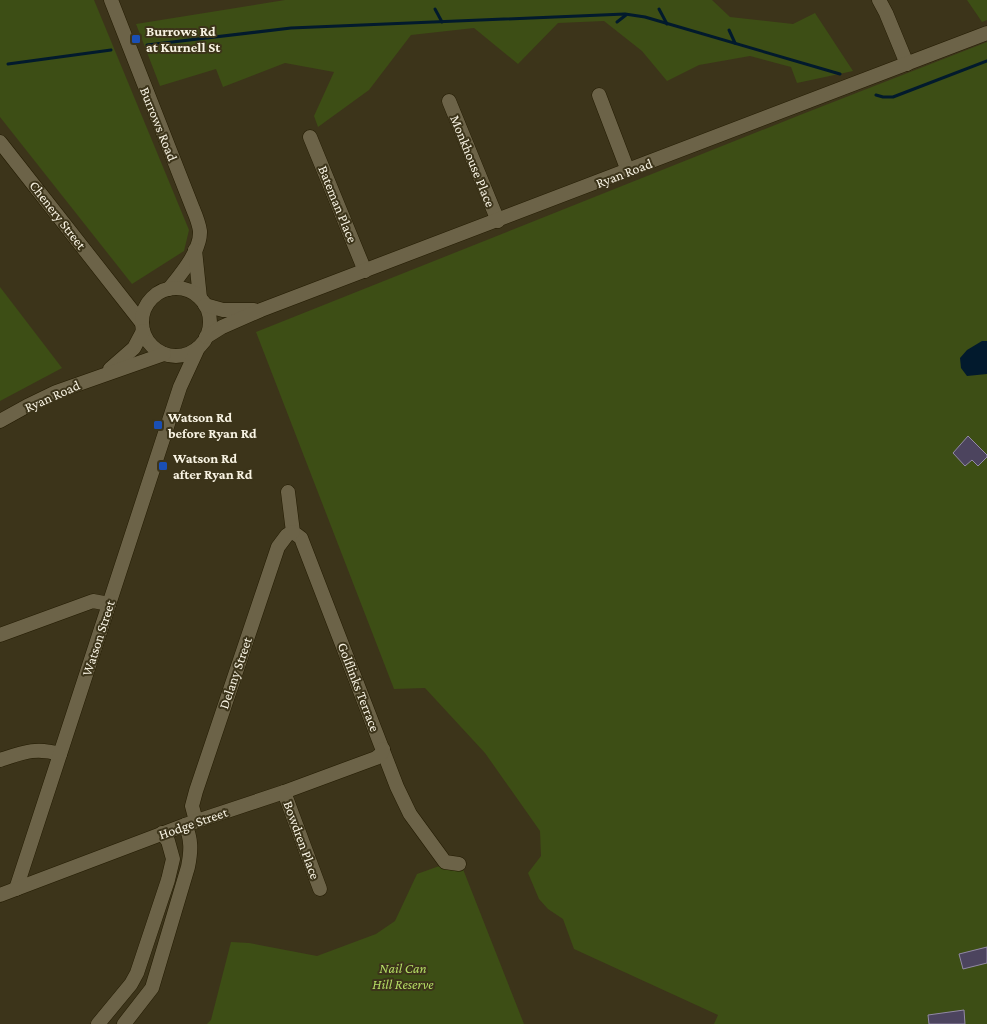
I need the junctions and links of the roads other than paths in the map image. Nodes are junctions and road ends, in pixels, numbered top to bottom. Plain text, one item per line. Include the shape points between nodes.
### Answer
1 (110, 0) edge
2 (879, 0) edge
3 (987, 33) edge
4 (906, 64) junction
5 (599, 95) dead end
6 (448, 101) dead end
7 (310, 137) dead end
8 (0, 142) edge
9 (628, 171) junction
10 (498, 220) junction
11 (195, 249) junction
12 (365, 271) junction
13 (115, 289) junction
14 (169, 289) junction
15 (150, 300) junction
16 (202, 302) junction
17 (261, 310) junction
18 (142, 327) junction
19 (202, 342) junction
20 (170, 355) junction
21 (106, 373) junction
22 (180, 387) junction
23 (0, 422) edge
24 (288, 492) dead end
25 (292, 532) junction
26 (109, 604) junction
27 (0, 635) edge
28 (383, 749) junction
29 (60, 754) junction
30 (0, 760) edge
31 (284, 792) junction
32 (190, 823) junction
33 (162, 833) junction
34 (459, 864) dead end
35 (16, 889) junction
36 (320, 889) dead end
37 (0, 895) edge
38 (98, 1024) edge
39 (124, 1024) edge

1 - 11 street, Burrows Road via 197,220 200,231
2 - 4 street
3 - 4 street, Ryan Road
4 - 9 street, Ryan Road
5 - 9 street
6 - 10 street, Monkhouse Place
7 - 12 street, Bateman Place
8 - 13 street, Chenery Street
9 - 10 street, Ryan Road
10 - 12 street, Ryan Road
11 - 14 street, Burrows Road via 185,270
11 - 16 street, Burrows Road
12 - 17 street, Ryan Road
13 - 15 street, Chenery Street via 134,298
13 - 18 street, Chenery Street
14 - 15 street
14 - 16 street via 185,290
15 - 18 street
16 - 17 street, Ryan Road via 223,310
16 - 19 street via 210,321
17 - 19 street, Ryan Road via 222,327
18 - 20 street via 151,345
18 - 21 street, Ryan Road via 134,348
19 - 20 street via 188,354
19 - 22 street, Watson Street
20 - 21 street, Ryan Road
20 - 22 street, Watson Street
21 - 23 street, Ryan Road via 42,398
22 - 26 street, Watson Street
24 - 25 street
25 - 28 street, Golflinks Terrace via 301,538
25 - 32 street, Delany Street via 278,547 196,791
26 - 27 street via 93,601
26 - 29 street, Watson Street
28 - 31 street, Hodge Street via 376,758
28 - 34 street, Golflinks Terrace via 410,814 445,862
29 - 30 street via 33,751
29 - 35 street, Watson Street
31 - 32 street, Hodge Street
31 - 36 street, Bowdren Place
32 - 33 street, Hodge Street
32 - 39 street, Delany Street via 188,867 152,988
33 - 35 street, Hodge Street
33 - 38 street via 168,841 172,859 168,880 137,972
35 - 37 street, Hodge Street

